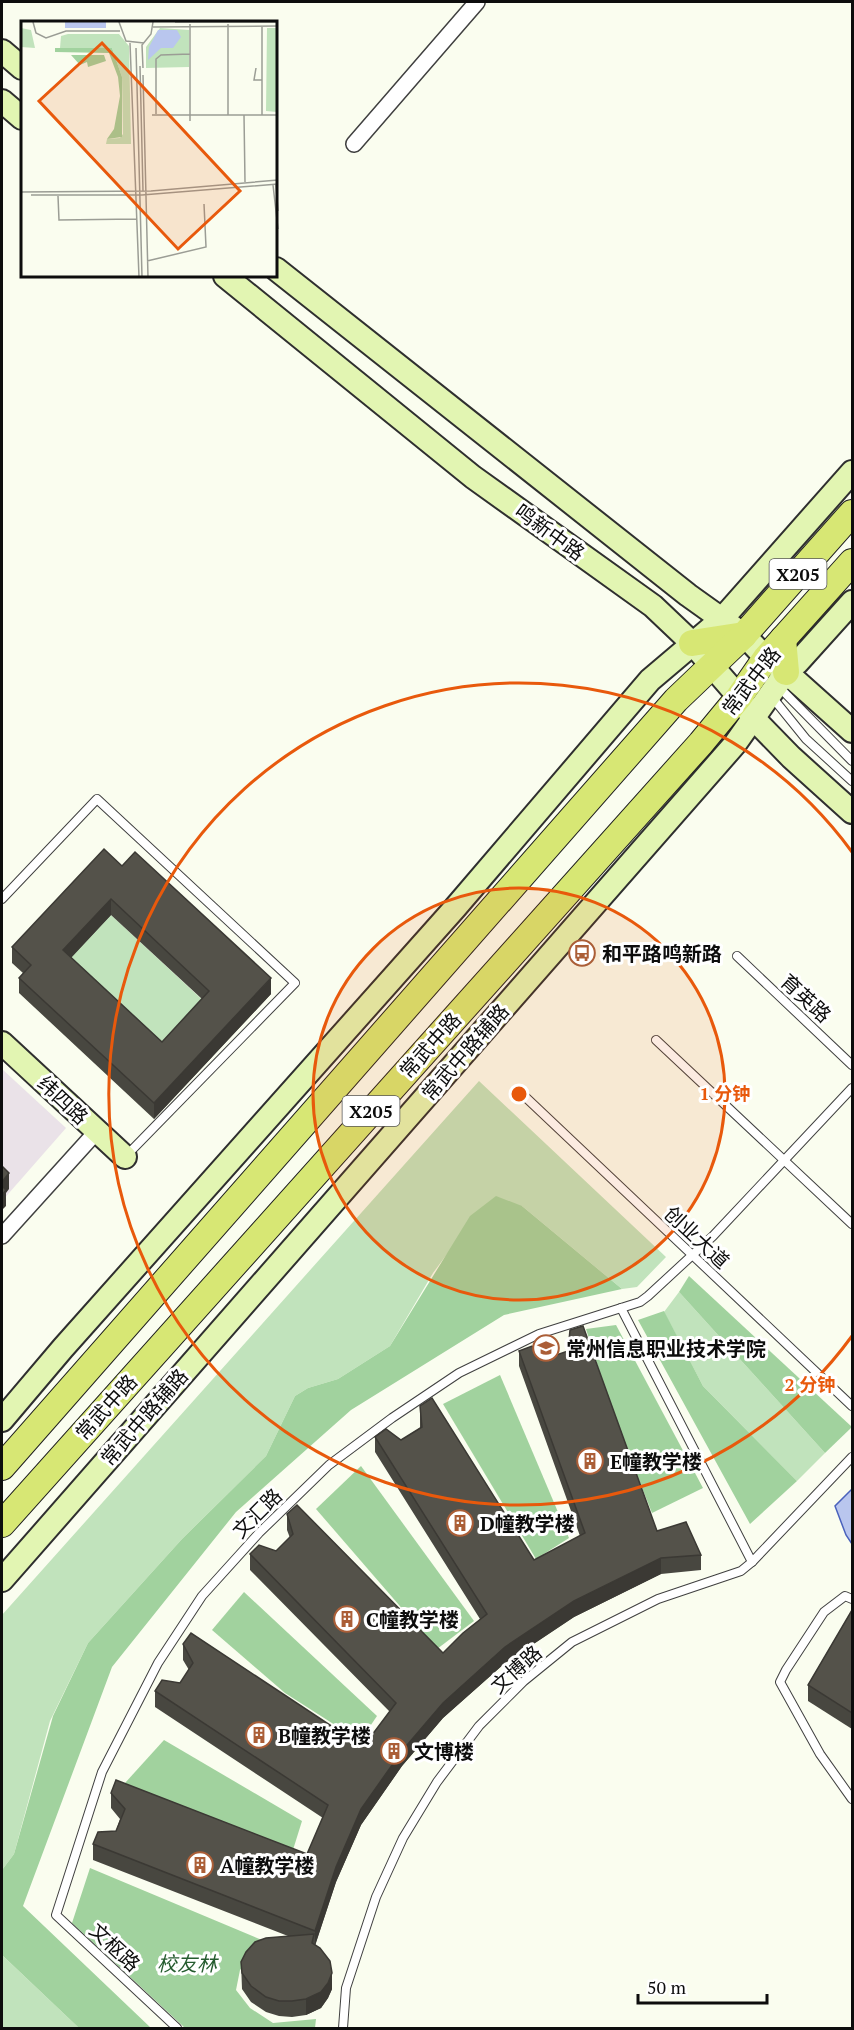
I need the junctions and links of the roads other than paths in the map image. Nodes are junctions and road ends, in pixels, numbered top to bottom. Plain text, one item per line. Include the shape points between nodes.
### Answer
1 (477, 2) edge
2 (2, 51) edge
3 (21, 67) edge
4 (2, 102) edge
5 (21, 117) edge
6 (354, 144) dead end
7 (278, 271) edge
8 (227, 278) edge
9 (852, 472) edge
10 (852, 513) edge
11 (852, 562) edge
12 (852, 602) edge
13 (722, 619) junction
14 (744, 635) junction
15 (692, 643) junction
16 (712, 666) junction
17 (771, 673) junction
18 (746, 708) junction
19 (852, 730) edge
20 (852, 761) edge
21 (852, 781) edge
22 (852, 812) edge
23 (2, 899) edge
24 (737, 956) dead end
25 (656, 1040) dead end
26 (2, 1043) edge
27 (852, 1065) edge
28 (852, 1088) edge
29 (519, 1091) dead end
30 (97, 1131) junction
31 (125, 1157) joint
32 (784, 1160) junction
33 (852, 1224) edge
34 (2, 1236) edge
35 (693, 1256) junction
36 (621, 1308) junction
37 (852, 1406) edge
38 (2, 1420) edge
39 (852, 1457) edge
40 (2, 1467) edge
41 (2, 1524) edge
42 (752, 1562) junction
43 (2, 1580) edge
44 (852, 1599) edge
45 (852, 1799) edge
46 (56, 1915) joint
47 (177, 2028) edge
48 (343, 2028) edge

1 - 6 street
2 - 3 street
4 - 5 street
7 - 13 street, 鸣新中路
8 - 15 street, 鸣新中路 via 473,477 653,606
9 - 13 street
10 - 14 main road, 常武中路 / X205
11 - 17 main road, 常武中路 / X205
12 - 17 street via 798,662
13 - 14 street, 鸣新中路
13 - 15 street
14 - 15 main road
14 - 16 main road, 常武中路 / X205
14 - 17 street, 鸣新中路
15 - 16 street, 鸣新中路
15 - 38 street via 651,680
16 - 18 street, 鸣新中路
16 - 40 main road, 常武中路 / X205 via 676,700
17 - 18 main road, 常武中路 / X205
17 - 19 street, 鸣新中路
17 - 20 lane
17 - 21 lane via 806,739
18 - 22 street, 鸣新中路 via 791,757
18 - 41 main road, 常武中路 / X205 via 701,742
18 - 43 street, 常武中路辅路 via 735,744
23 - 31 lane via 98,799 295,983
24 - 27 lane, 育英路
25 - 32 lane
26 - 30 street, 纬四路
28 - 32 lane, 文汇路
29 - 35 lane, 创业大道
30 - 31 street, 纬四路
30 - 34 street
32 - 33 lane
32 - 35 lane, 文汇路
35 - 36 lane, 文汇路 via 640,1302
35 - 37 lane, 创业大道
36 - 42 lane
36 - 46 lane, 文汇路 via 539,1334 459,1373 329,1465 259,1533 202,1596 158,1663 102,1772
39 - 42 lane, 文博路
42 - 48 lane, 文博路 via 741,1571 658,1599 572,1642 524,1681 479,1726 437,1782 376,1897 346,1988
44 - 45 lane via 845,1596 824,1612 780,1682 820,1754
46 - 47 lane, 文枢路

